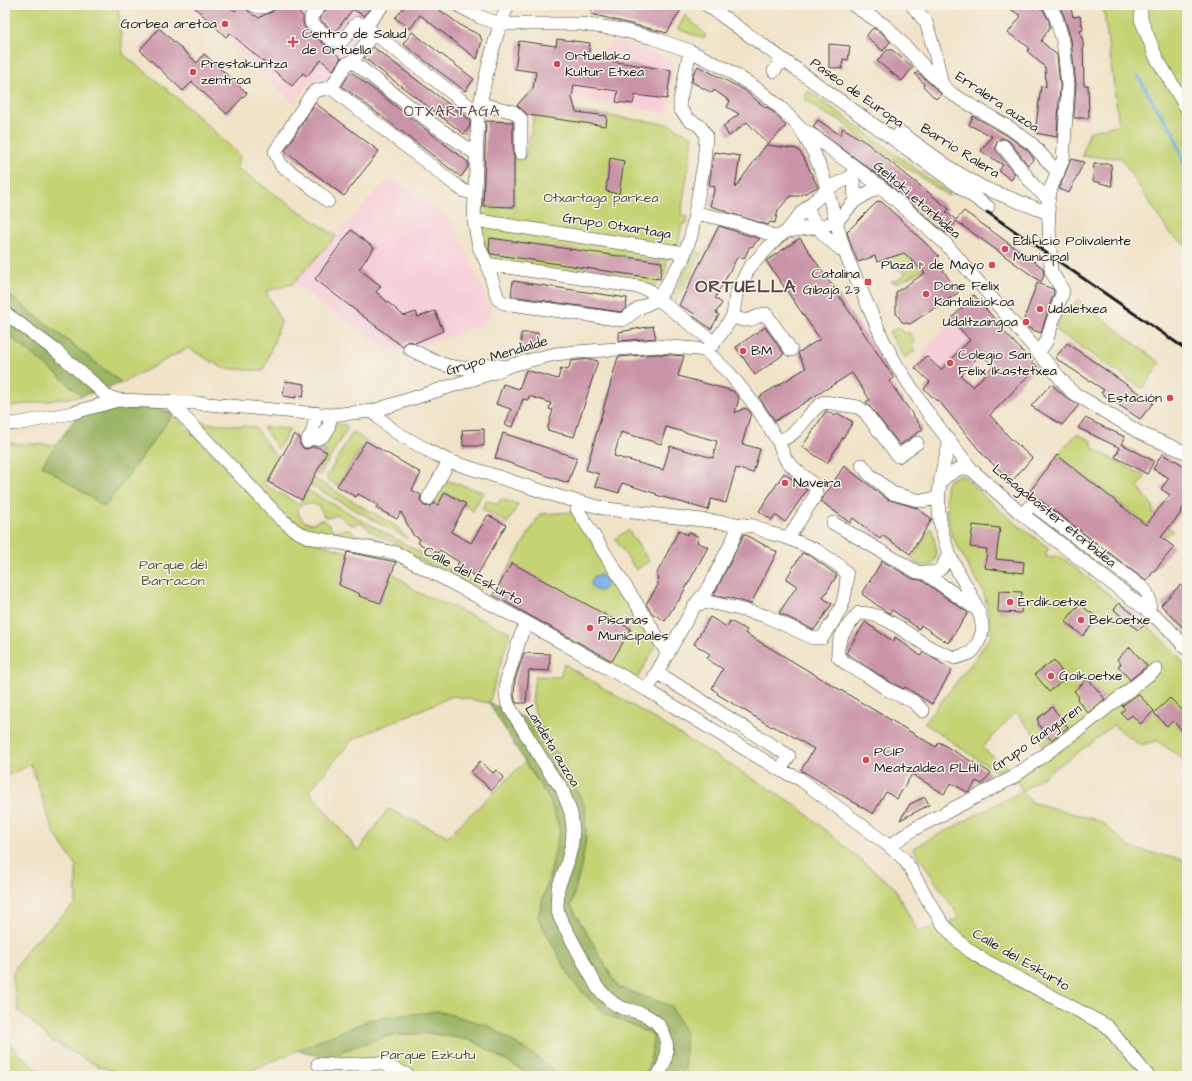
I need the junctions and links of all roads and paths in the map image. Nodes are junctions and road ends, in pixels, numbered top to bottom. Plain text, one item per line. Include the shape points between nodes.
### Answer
1 (253, 5) edge
2 (268, 5) edge
3 (320, 5) edge
4 (383, 5) edge
5 (508, 5) edge
6 (707, 5) edge
7 (853, 5) edge
8 (912, 5) edge
9 (1050, 5) edge
10 (1141, 5) edge
11 (462, 6) edge
12 (500, 24) junction
13 (370, 30) junction
14 (690, 51) junction
15 (782, 60) junction
16 (352, 61) junction
17 (774, 71) dead end
18 (942, 84) junction
19 (332, 87) junction
20 (480, 109) junction
21 (1187, 109) edge
22 (800, 128) junction
23 (900, 132) dead end
24 (1003, 146) dead end
25 (476, 154) junction
26 (521, 154) dead end
27 (853, 173) junction
28 (1058, 173) junction
29 (881, 187) junction
30 (827, 190) junction
31 (474, 193) junction
32 (1049, 199) junction
33 (328, 201) dead end
34 (855, 201) junction
35 (988, 207) dead end
36 (808, 208) junction
37 (696, 213) junction
38 (1048, 213) junction
39 (474, 220) junction
40 (836, 222) junction
41 (818, 227) junction
42 (782, 234) junction
43 (685, 253) junction
44 (846, 253) junction
45 (487, 264) junction
46 (658, 299) junction
47 (5, 313) edge
48 (733, 316) junction
49 (710, 348) junction
50 (410, 349) dead end
51 (791, 350) dead end
52 (1038, 353) junction
53 (506, 367) junction
54 (118, 400) junction
55 (169, 401) junction
56 (373, 411) junction
57 (324, 414) junction
58 (5, 423) edge
59 (311, 440) dead end
60 (778, 441) junction
61 (950, 442) junction
62 (917, 443) dead end
63 (1187, 454) edge
64 (449, 461) junction
65 (862, 465) dead end
66 (972, 470) junction
67 (940, 483) junction
68 (939, 498) junction
69 (428, 499) dead end
70 (577, 502) junction
71 (833, 523) dead end
72 (739, 525) junction
73 (788, 538) junction
74 (949, 551) junction
75 (926, 574) junction
76 (710, 586) junction
77 (714, 603) junction
78 (695, 605) junction
79 (976, 609) junction
80 (527, 623) junction
81 (1187, 649) edge
82 (668, 654) junction
83 (1156, 669) dead end
84 (658, 673) junction
85 (647, 690) junction
86 (923, 711) dead end
87 (780, 770) junction
88 (889, 846) junction
89 (318, 1064) dead end
90 (410, 1076) edge
91 (658, 1076) edge
92 (1148, 1076) edge

1 - 2 street via 257,8
3 - 13 street via 311,17 311,23 332,40 342,41 357,23
4 - 13 street
5 - 12 street
6 - 15 street, Paseo de Europa
7 - 18 street, Erralera auzoa via 888,27
8 - 18 street via 926,22
9 - 28 street via 1063,41 1068,86 1063,160
10 - 21 street via 1141,18 1156,57
11 - 12 street
12 - 14 street via 581,24 617,29
12 - 20 street
13 - 16 street
13 - 20 street
14 - 22 street via 726,69 759,90
14 - 37 street, Grupo Otxartaga via 680,109 689,120 700,126 706,135
15 - 17 street
15 - 35 street, Paseo de Europa
16 - 19 street via 346,64
16 - 25 street
18 - 28 street, Erralera auzoa via 952,94 1032,144
19 - 31 street via 457,186
19 - 33 street via 315,90 275,152 281,165
20 - 25 street
20 - 26 street via 514,112 521,119
22 - 27 street, Geltoki etorbidea via 815,137
22 - 30 street, Lasagabaster etorbidea via 814,153
23 - 38 street, Barrio Ralera via 953,170 984,188
24 - 32 street via 1031,183
25 - 31 street
27 - 29 street, Geltoki etorbidea
27 - 30 street
27 - 34 street
28 - 32 street
29 - 34 street
29 - 52 street, Geltoki etorbidea via 944,243
30 - 36 street
30 - 40 street, Lasagabaster etorbidea
31 - 39 street
32 - 38 street
34 - 40 street
36 - 41 street
36 - 42 street
37 - 42 street via 768,233
37 - 43 street, Grupo Otxartaga
38 - 52 street via 1051,271 1063,291 1046,342
39 - 43 street, Grupo Otxartaga
39 - 45 street via 479,247
40 - 41 street
40 - 44 street, Lasagabaster etorbidea
41 - 42 street
41 - 44 street
42 - 48 street via 749,268 736,294
43 - 46 street, Grupo Otxartaga
44 - 61 street, Lasagabaster etorbidea via 883,340 930,416
45 - 46 street via 639,287 649,290
45 - 46 street via 498,299 504,302 623,320 639,308
46 - 49 street via 707,337
47 - 54 street via 55,350 106,396
48 - 49 street
48 - 51 street via 747,320 766,314
49 - 53 street, Grupo Mendialde via 655,346 555,354
49 - 60 street via 757,408
50 - 53 street via 452,367 470,368 496,364
52 - 63 street, Geltoki etorbidea via 1072,392 1142,434
53 - 56 street, Grupo Mendialde
54 - 55 street, Grupo Mendialde
54 - 58 street via 16,424
55 - 57 street, Grupo Mendialde
55 - 80 street, Calle del Eskurto via 296,531 308,537 396,553
56 - 57 street, Grupo Mendialde
56 - 64 street via 394,431
57 - 59 street via 328,428 326,433 323,437
60 - 62 street via 791,435 813,410 824,402 858,407 871,415 898,456
60 - 73 street via 786,460 814,485 816,492
61 - 66 street, Lasagabaster etorbidea
61 - 67 street
64 - 69 street
64 - 70 street
65 - 68 street via 892,493 921,502
66 - 67 street via 962,467
66 - 81 street, Lasagabaster etorbidea via 1023,514 1149,612
67 - 68 street
68 - 74 street via 943,535
70 - 72 street via 607,509
70 - 82 street via 577,509
71 - 75 street via 917,572
72 - 73 street via 754,526 775,536
72 - 76 street
73 - 77 street via 816,550 840,566 847,574 847,590 842,608 822,638 813,638 766,616
74 - 75 street via 944,566 937,572
74 - 79 street
75 - 79 street
76 - 77 street
76 - 78 street
77 - 78 street
78 - 82 street
79 - 86 street via 981,620 980,637 970,652 955,658 934,650 889,621 870,613 859,613 842,634 837,649 838,657 888,690 914,702
80 - 85 street, Calle del Eskurto
80 - 91 street, Landeta auzoa via 510,667 506,695 508,705 561,787 571,813 572,843 558,888 557,908 592,978 602,992 618,1006 646,1016 664,1032 667,1043 666,1060
82 - 84 street
83 - 88 street, Grupo Ganguren via 1012,778 914,829
84 - 85 street
84 - 87 street via 789,756
85 - 87 street, Calle del Eskurto
87 - 88 street, Calle del Eskurto via 800,779
88 - 92 street, Calle del Eskurto via 904,859 943,924 956,939 984,960 1107,1026
89 - 90 street via 382,1064

